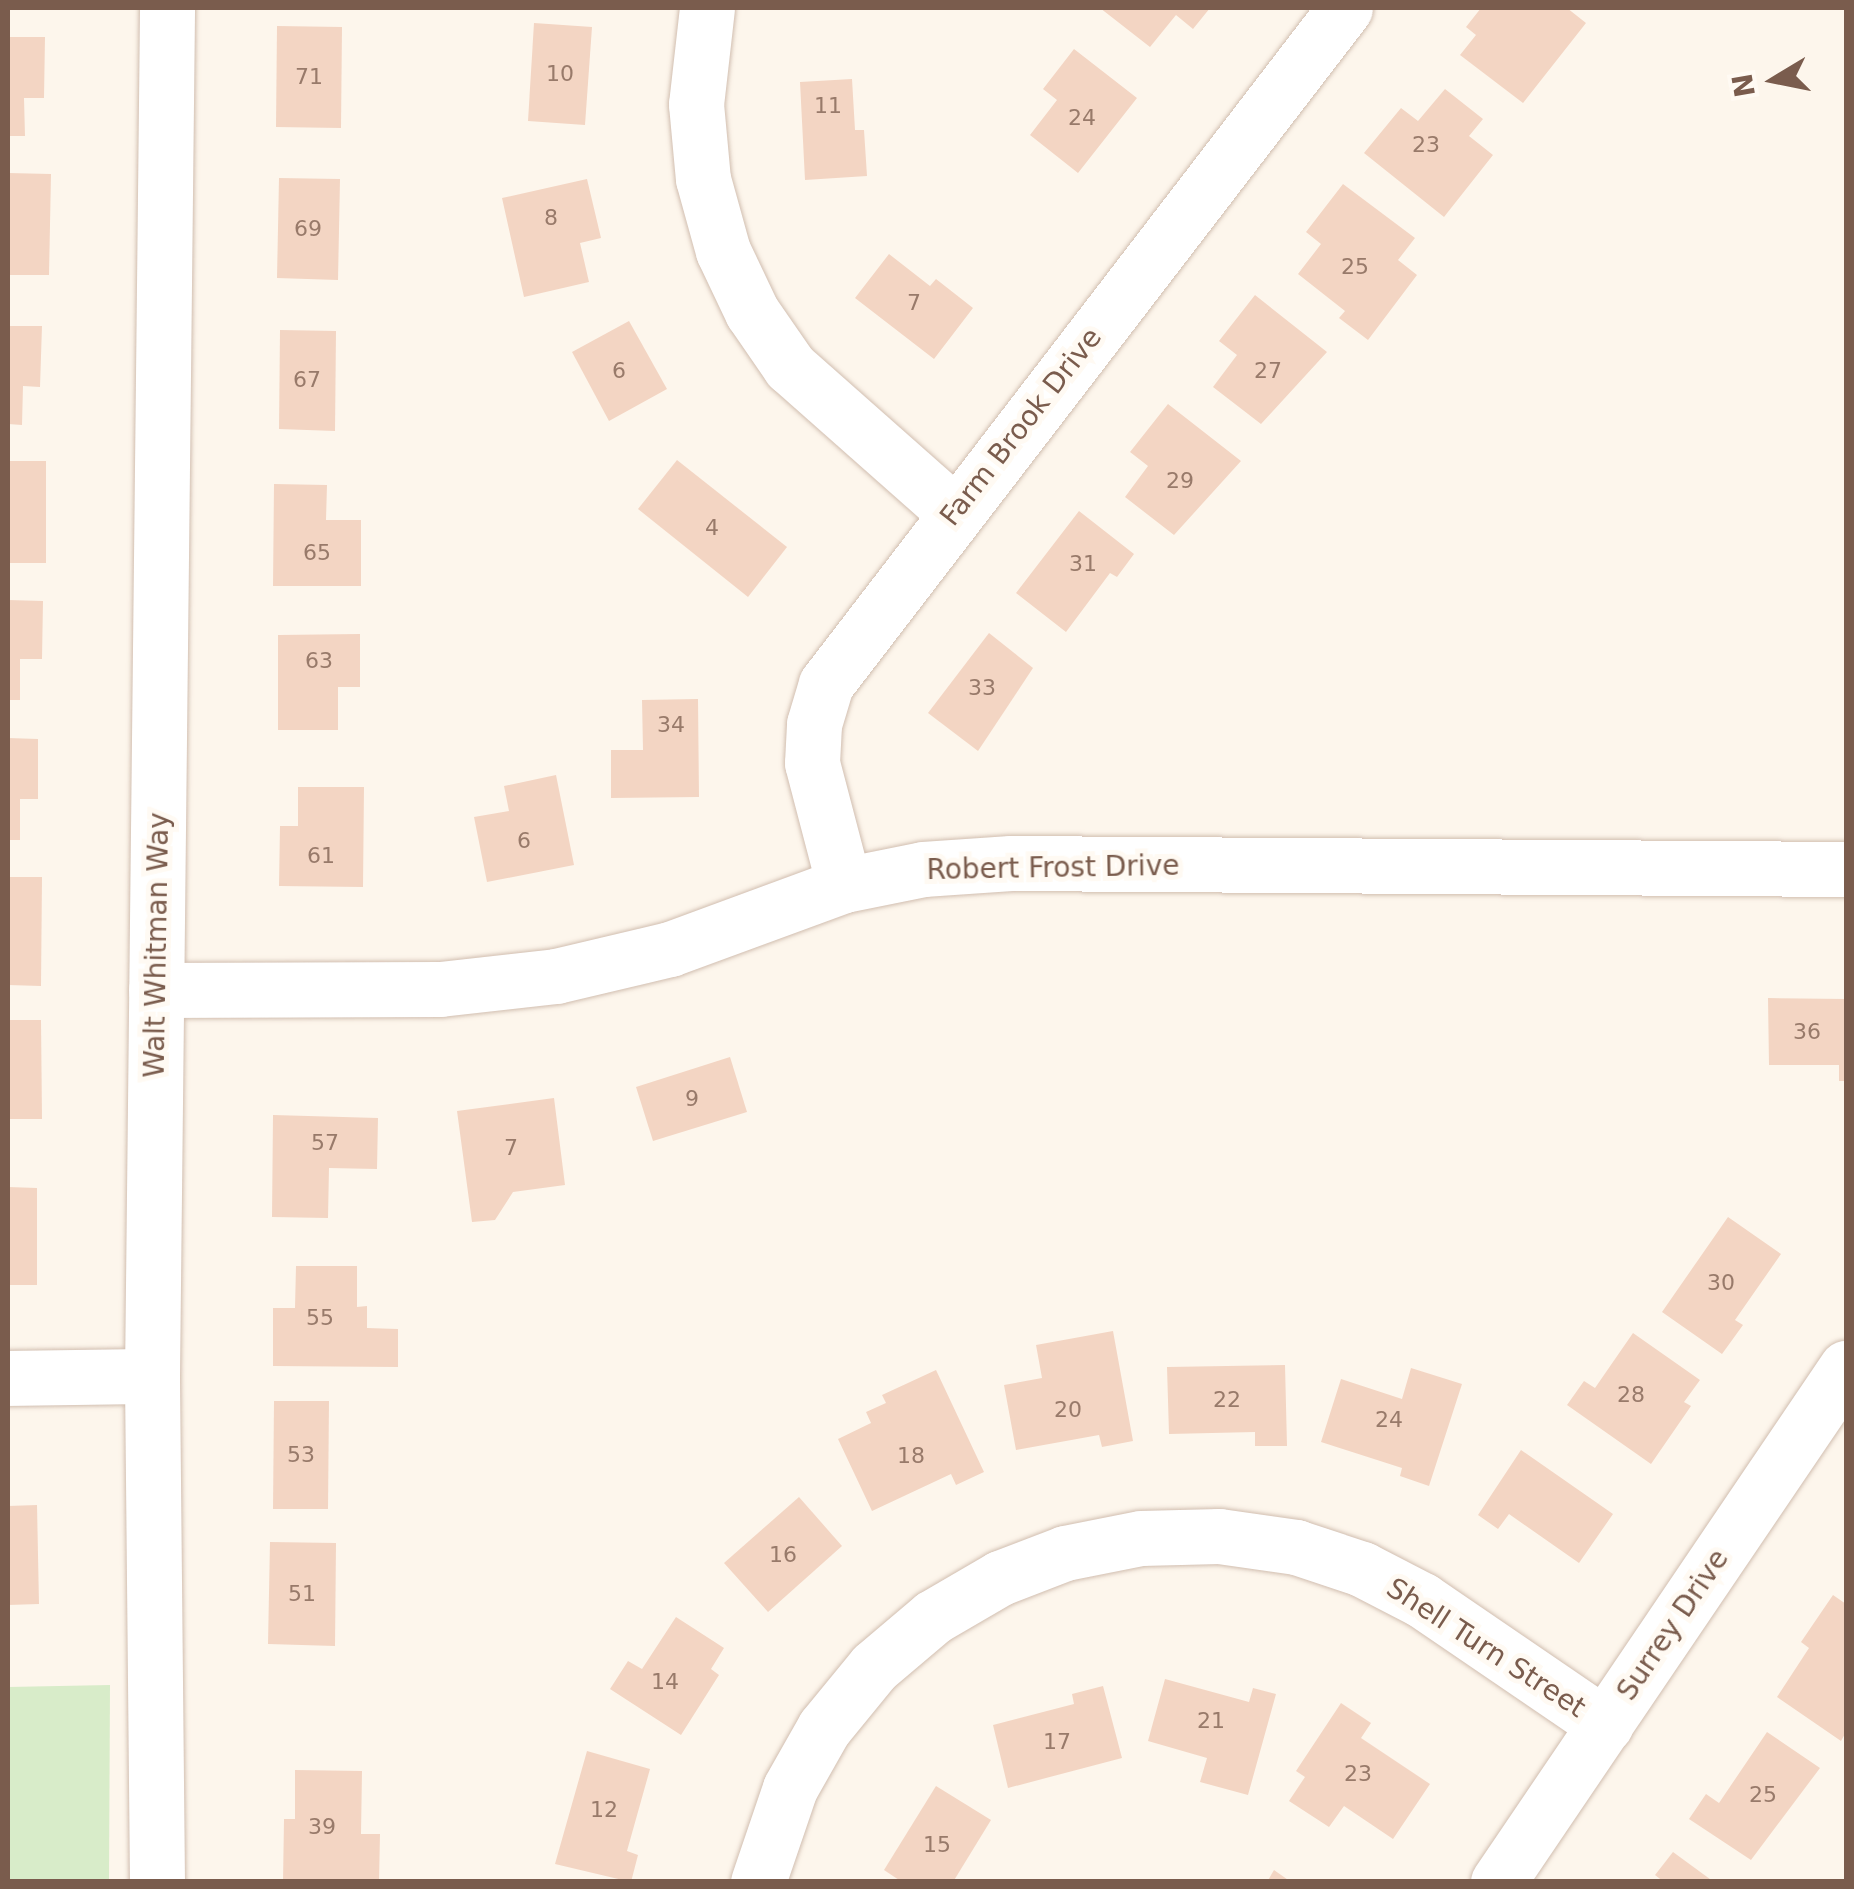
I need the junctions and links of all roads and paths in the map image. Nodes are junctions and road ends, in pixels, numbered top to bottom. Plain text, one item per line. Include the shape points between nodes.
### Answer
1 (167, 8) edge
2 (707, 8) edge
3 (1344, 8) edge
4 (955, 513) junction
5 (1846, 868) edge
6 (844, 886) junction
7 (156, 990) junction
8 (1846, 1368) edge
9 (152, 1376) junction
10 (8, 1378) edge
11 (1605, 1725) junction
12 (157, 1882) edge
13 (758, 1882) edge
14 (1498, 1882) edge

1 - 7 street, Walt Whitman Way
2 - 4 street via 696,104 703,179 723,251 752,312 790,368
3 - 4 street, Farm Brook Drive
4 - 6 street, Farm Brook Drive via 826,684 814,724 812,763
5 - 6 street, Robert Frost Drive via 1010,863 923,869
6 - 7 street, Robert Frost Drive via 670,949 556,976 440,989
7 - 9 street, Walt Whitman Way
8 - 11 street, Surrey Drive
9 - 10 street
9 - 12 street, Walt Whitman Way
11 - 13 street, Shell Turn Street via 1422,1600 1362,1569 1296,1547 1238,1538 1142,1538 1065,1553 1000,1578 933,1617 874,1668 824,1728 790,1788
11 - 14 street, Surrey Drive

